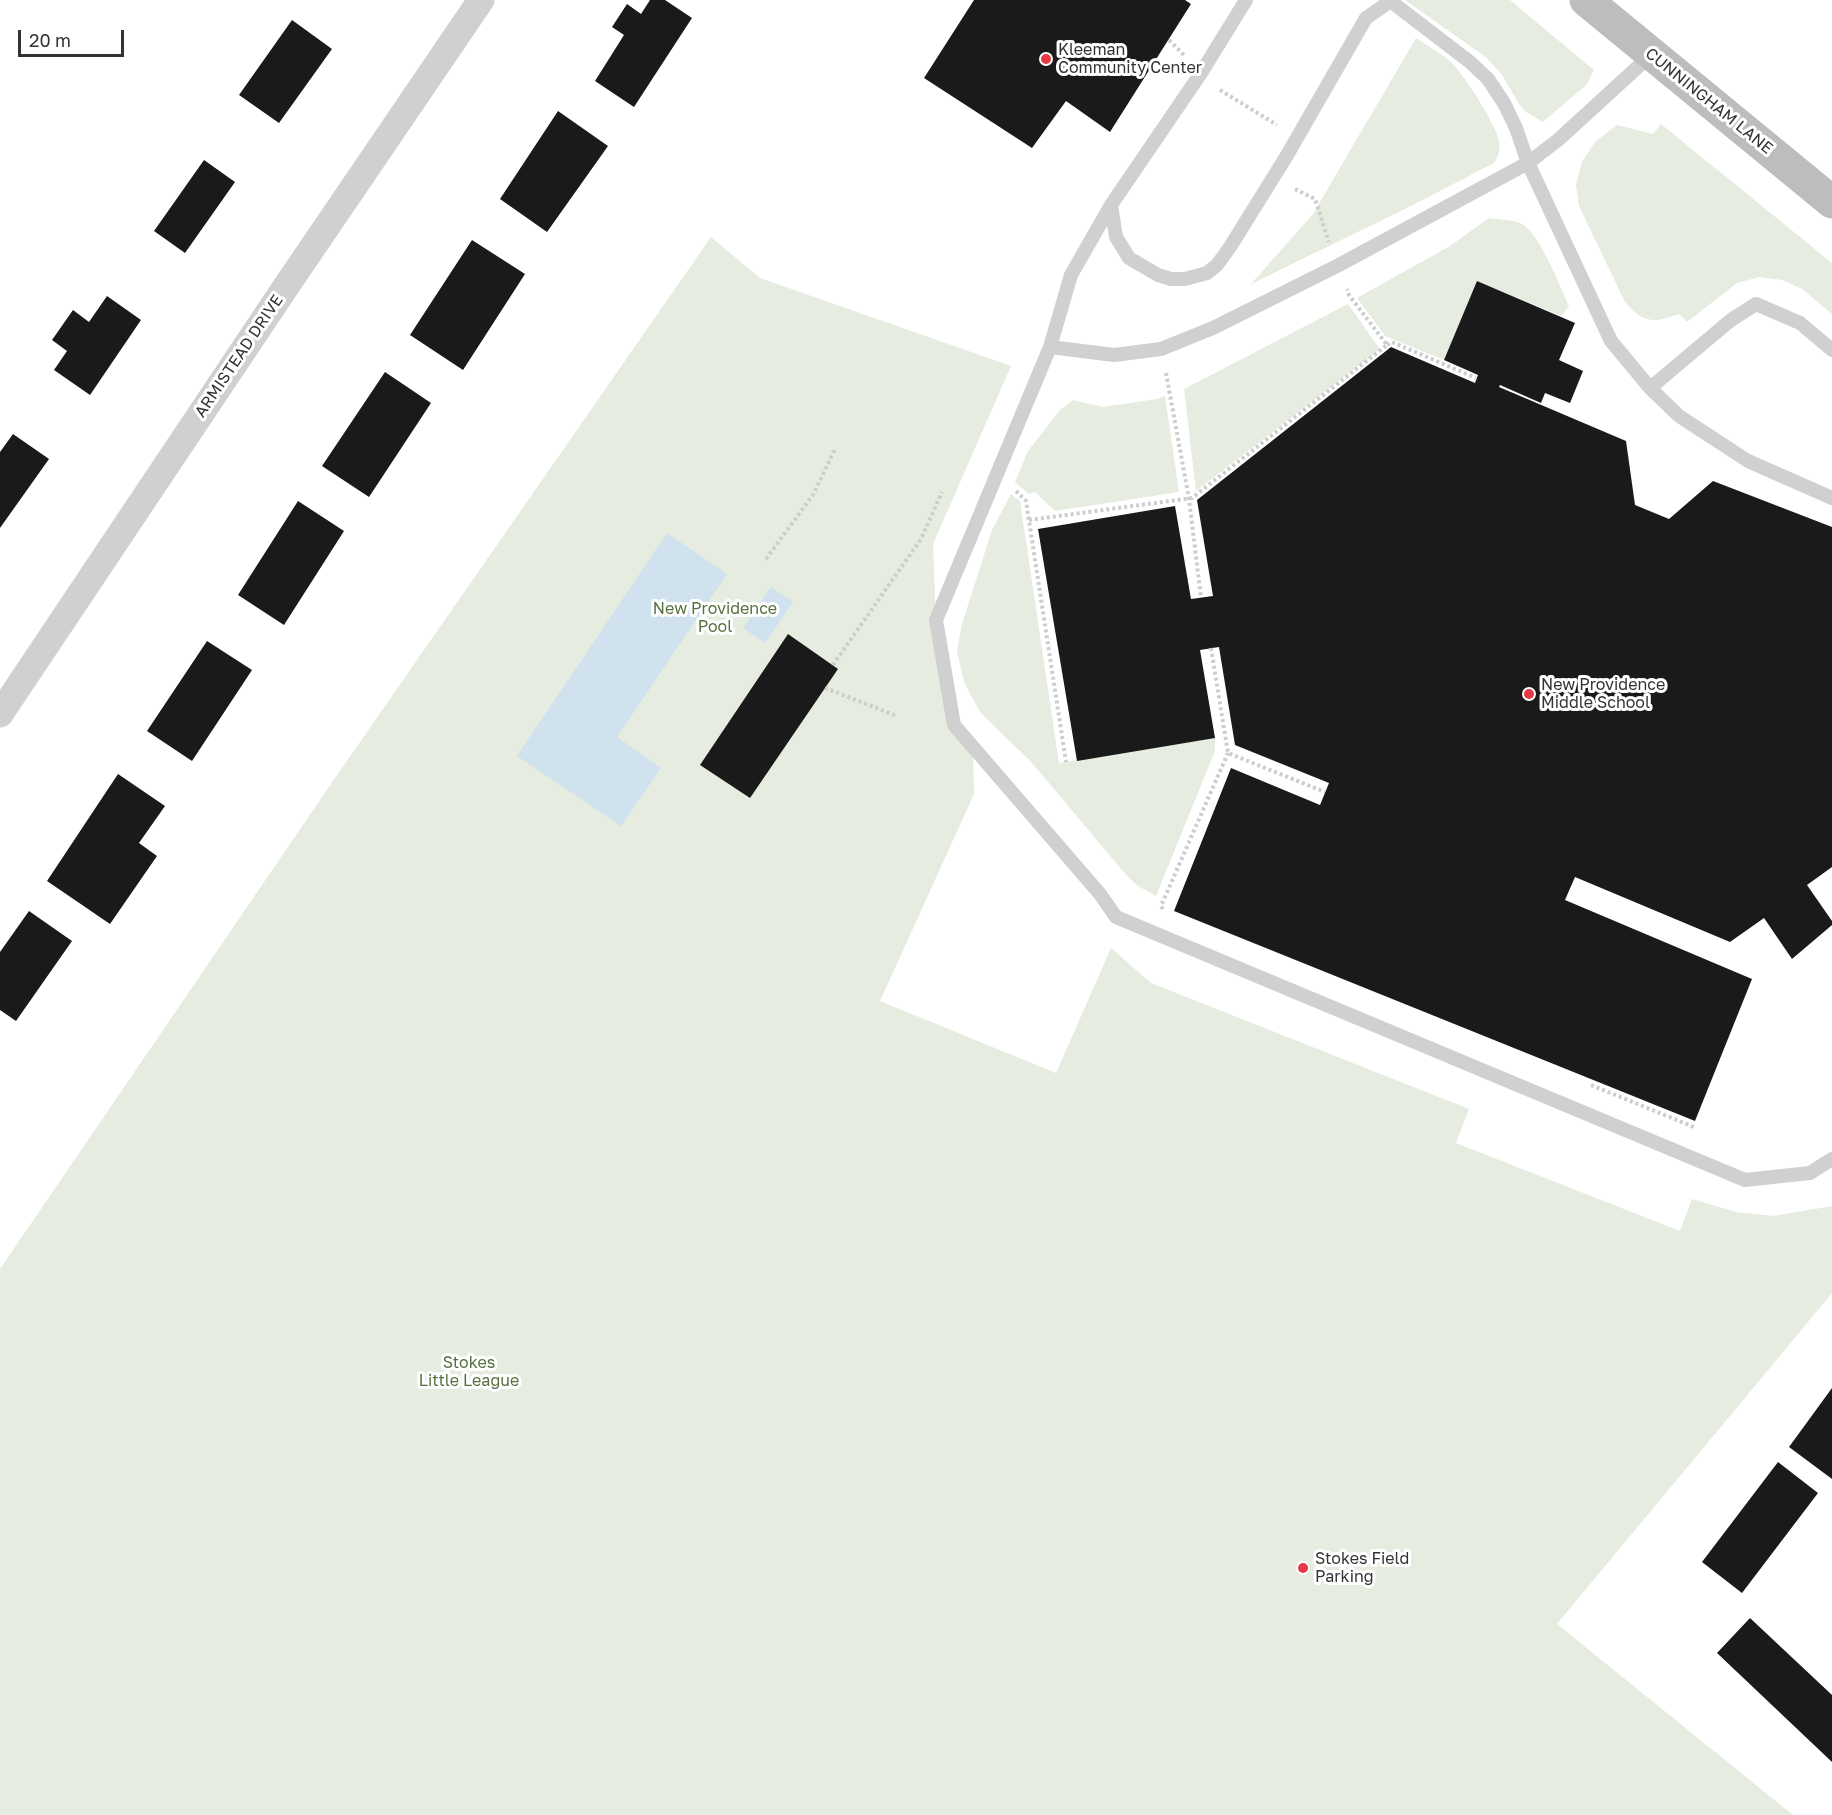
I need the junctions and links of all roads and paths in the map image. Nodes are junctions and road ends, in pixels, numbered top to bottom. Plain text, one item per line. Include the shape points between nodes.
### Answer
1 (481, 0) edge
2 (1246, 0) edge
3 (1586, 0) edge
4 (1390, 1) edge
5 (1652, 54) junction
6 (1528, 163) junction
7 (1832, 202) edge
8 (1111, 205) junction
9 (1387, 345) dead end
10 (1050, 347) junction
11 (1161, 349) junction
12 (1832, 350) edge
13 (1476, 378) dead end
14 (1650, 388) junction
15 (836, 449) dead end
16 (996, 477) junction
17 (942, 492) dead end
18 (1832, 498) edge
19 (766, 559) dead end
20 (1202, 598) dead end
21 (1211, 648) dead end
22 (833, 665) dead end
23 (825, 688) dead end
24 (0, 714) edge
25 (897, 716) dead end
26 (1228, 753) junction
27 (1066, 762) dead end
28 (1325, 792) dead end
29 (1166, 914) dead end
30 (1584, 1082) dead end
31 (1694, 1127) dead end
32 (1832, 1159) edge

1 - 24 street, ARMISTEAD DRIVE
2 - 8 lane
3 - 5 street, CUNNINGHAM LANE
4 - 6 lane via 1488,79 1516,128
4 - 8 lane via 1366,18 1286,158 1230,247 1207,273 1171,279 1129,258 1116,237
5 - 6 lane
5 - 7 street, CUNNINGHAM LANE
6 - 11 lane via 1337,266 1213,328
6 - 14 lane via 1611,341
8 - 10 lane via 1071,275
9 - 13 path via 1392,342
10 - 11 lane via 1114,355
10 - 16 lane
11 - 20 path via 1189,499
12 - 14 lane via 1800,323 1756,304
14 - 18 lane via 1679,416 1748,461
15 - 19 path via 813,495
16 - 27 path via 1026,501
16 - 32 lane via 936,620 954,725 1116,917 1745,1180 1810,1173
17 - 22 path via 921,539
21 - 26 path
23 - 25 path
26 - 28 path
26 - 29 path via 1161,906
30 - 31 path

